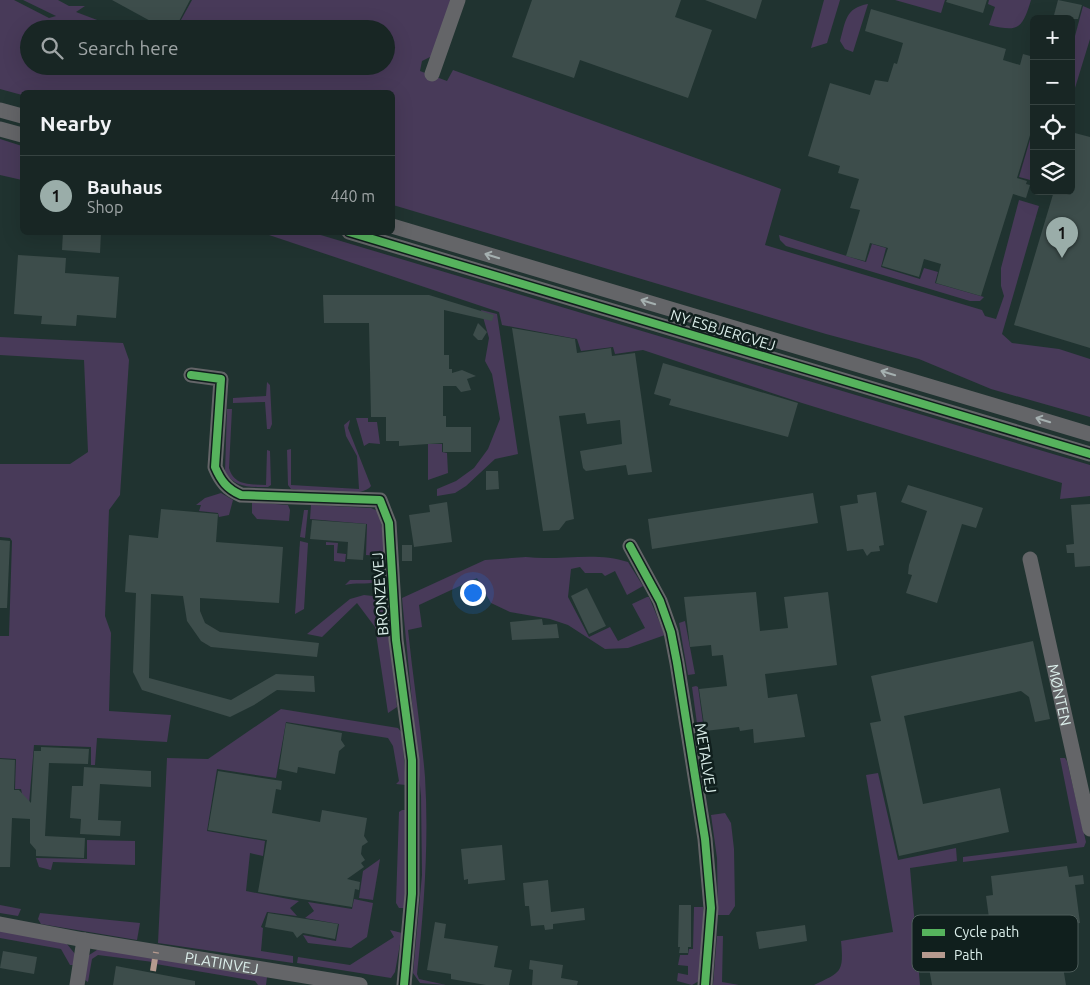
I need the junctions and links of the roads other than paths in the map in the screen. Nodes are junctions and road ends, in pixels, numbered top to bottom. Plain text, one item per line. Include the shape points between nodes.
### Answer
1 (458, 0) edge
2 (432, 74) dead end
3 (0, 110) edge
4 (20, 115) edge
5 (0, 128) edge
6 (20, 134) edge
7 (395, 227) edge
8 (359, 235) edge
9 (192, 374) dead end
10 (1090, 434) edge
11 (1090, 454) edge
12 (630, 546) dead end
13 (1030, 559) dead end
14 (1090, 829) edge
15 (0, 924) edge
16 (84, 940) junction
17 (77, 985) edge
18 (360, 985) edge
19 (404, 985) edge
20 (705, 985) edge

1 - 2 street
3 - 4 street
5 - 6 street
10 -> 7 street, NY ESBJERGVEJ
8 - 11 street, NY ESBJERGVEJ
9 - 19 street, BRONZEVEJ via 220,379 215,467 229,490 242,495 380,500 389,523 396,640 412,760 412,894
12 - 20 street, METALVEJ via 660,601 677,663 705,839 711,908
13 - 14 street, MØNTEN
15 - 16 street, PLATINVEJ
16 - 17 street
16 - 18 street, PLATINVEJ

